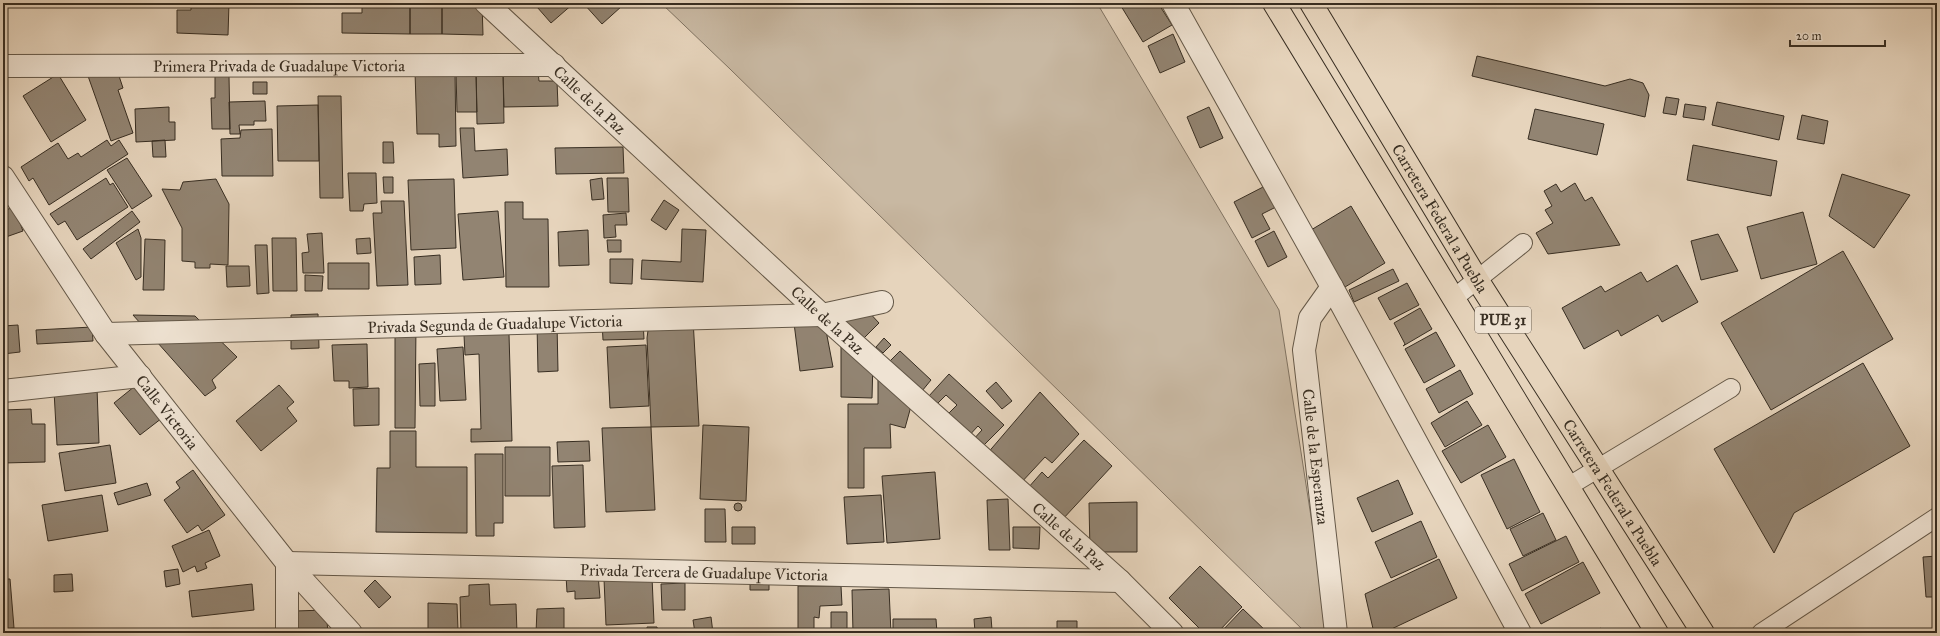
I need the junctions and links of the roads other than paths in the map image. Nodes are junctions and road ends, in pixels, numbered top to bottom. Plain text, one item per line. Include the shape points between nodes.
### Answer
1 (486, 3) edge
2 (1173, 3) edge
3 (1274, 3) edge
4 (1311, 3) edge
5 (554, 65) junction
6 (3, 66) edge
7 (3, 177) edge
8 (1523, 243) dead end
9 (1478, 281) junction
10 (1332, 287) junction
11 (1454, 298) junction
12 (882, 302) dead end
13 (822, 316) junction
14 (106, 334) junction
15 (140, 376) junction
16 (1731, 388) dead end
17 (3, 391) edge
18 (1598, 469) junction
19 (1569, 486) junction
20 (1937, 517) edge
21 (287, 563) junction
22 (1120, 582) junction
23 (287, 633) edge
24 (351, 633) edge
25 (1172, 633) edge
26 (1336, 633) edge
27 (1520, 633) edge
28 (1657, 633) edge
29 (1703, 633) edge
30 (1761, 633) edge

1 - 5 street, Calle de la Paz
2 - 10 street
3 - 11 main road, Carretera Federal a Puebla / PUE 31
4 - 9 main road, Carretera Federal a Puebla / PUE 31
5 - 6 street, Primera Privada de Guadalupe Victoria
5 - 13 street, Calle de la Paz
7 - 14 street, Calle Victoria
8 - 9 lane
9 - 11 lane
9 - 18 main road, Carretera Federal a Puebla / PUE 31
10 - 26 street, Calle de la Esperanza via 1310,318 1304,350
10 - 27 street
11 - 19 main road, Carretera Federal a Puebla / PUE 31
12 - 13 street, Privada Segunda de Guadalupe Victoria
13 - 14 street, Privada Segunda de Guadalupe Victoria
13 - 22 street, Calle de la Paz
14 - 15 street, Calle Victoria
15 - 17 street
15 - 21 street, Calle Victoria
16 - 18 lane
18 - 19 lane
18 - 29 main road, Carretera Federal a Puebla / PUE 31
19 - 28 main road, Carretera Federal a Puebla / PUE 31
20 - 30 lane
21 - 22 street, Privada Tercera de Guadalupe Victoria
21 - 23 street
21 - 24 street, Calle Victoria
22 - 25 street, Calle de la Paz

